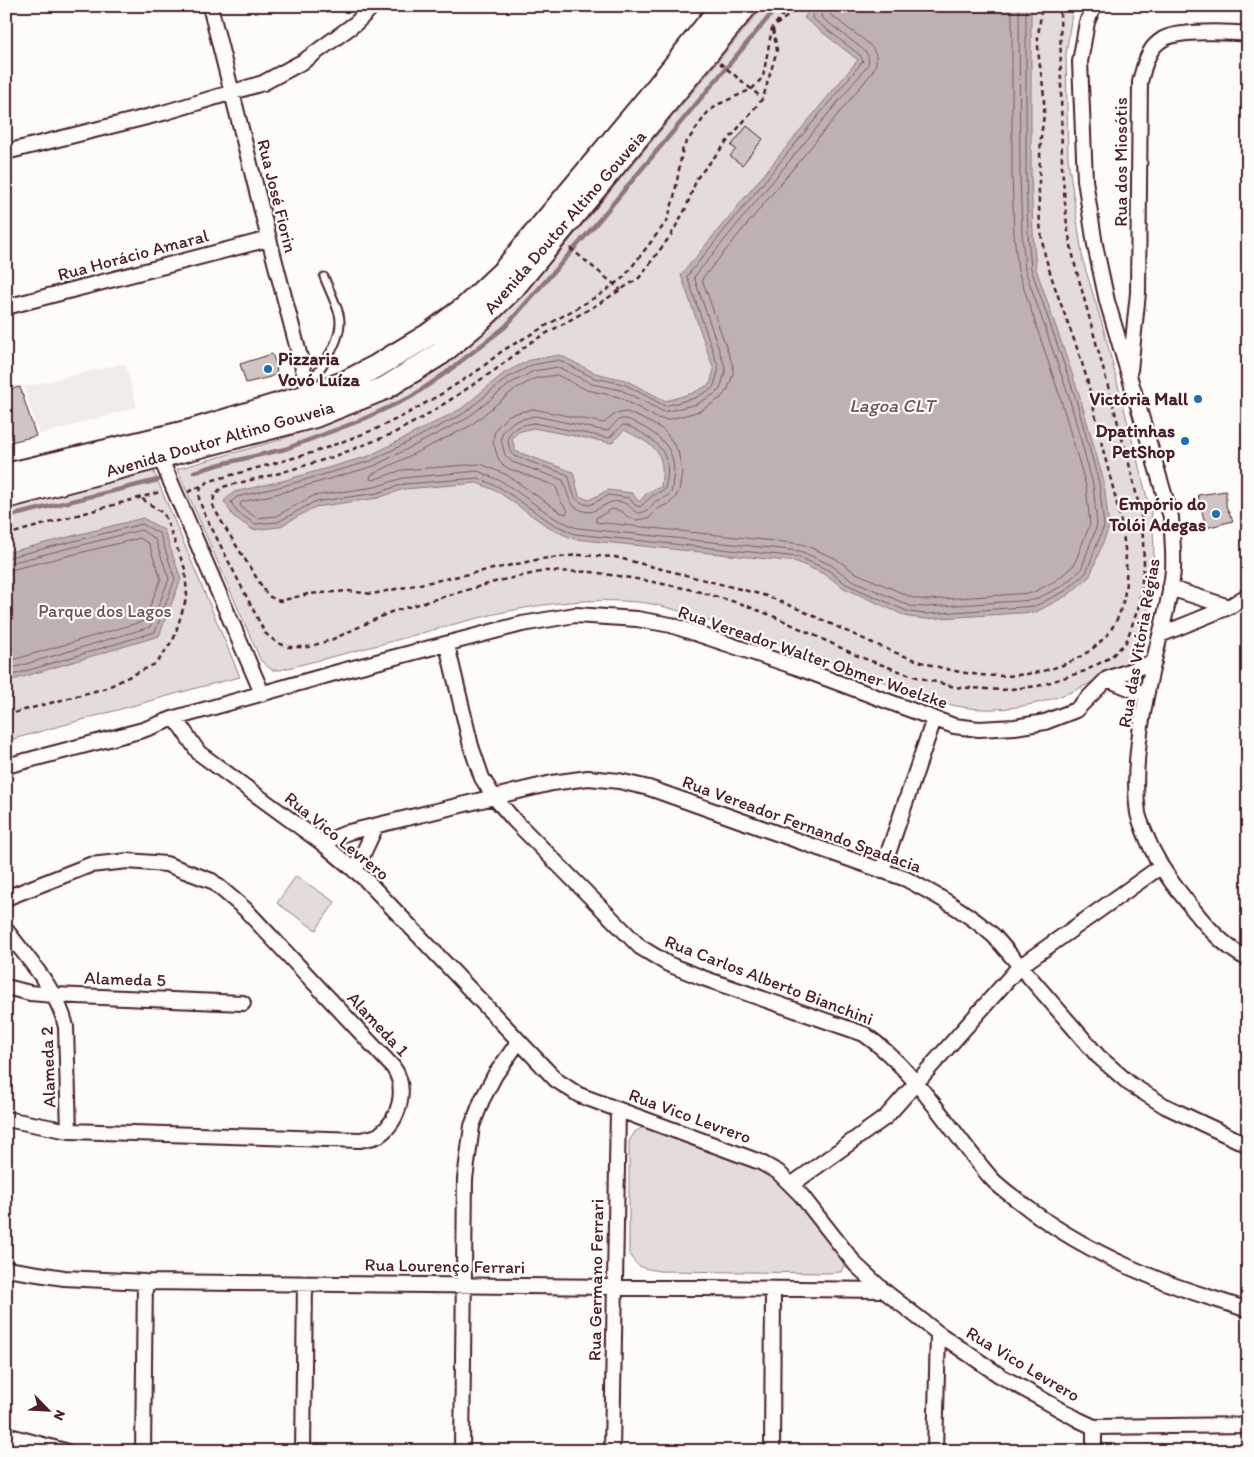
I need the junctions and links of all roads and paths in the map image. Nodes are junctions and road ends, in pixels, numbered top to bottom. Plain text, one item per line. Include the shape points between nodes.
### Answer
1 (210, 6) edge
2 (373, 6) edge
3 (722, 6) edge
4 (746, 6) edge
5 (790, 6) edge
6 (801, 6) edge
7 (1042, 6) edge
8 (1060, 6) edge
9 (1094, 6) edge
10 (772, 28) junction
11 (1248, 34) edge
12 (691, 59) junction
13 (724, 66) dead end
14 (752, 90) junction
15 (232, 94) junction
16 (763, 98) junction
17 (6, 152) edge
18 (268, 239) junction
19 (571, 248) dead end
20 (324, 277) dead end
21 (614, 284) junction
22 (621, 290) junction
23 (6, 307) edge
24 (1130, 377) junction
25 (311, 398) junction
26 (191, 431) junction
27 (160, 457) junction
28 (6, 475) edge
29 (173, 487) junction
30 (6, 496) edge
31 (141, 498) junction
32 (6, 535) edge
33 (1170, 588) junction
34 (1248, 596) edge
35 (1229, 607) junction
36 (1160, 635) junction
37 (447, 644) junction
38 (1154, 662) junction
39 (1107, 680) junction
40 (262, 693) junction
41 (1146, 695) junction
42 (6, 715) edge
43 (175, 718) junction
44 (934, 719) junction
45 (6, 766) edge
46 (494, 797) junction
47 (376, 826) junction
48 (322, 843) junction
49 (1160, 867) junction
50 (355, 870) junction
51 (882, 871) junction
52 (6, 898) edge
53 (6, 930) edge
54 (1248, 959) edge
55 (1019, 967) junction
56 (6, 986) edge
57 (54, 995) junction
58 (243, 1003) dead end
59 (519, 1041) junction
60 (915, 1084) junction
61 (618, 1110) junction
62 (6, 1119) edge
63 (69, 1131) junction
64 (1248, 1145) edge
65 (790, 1185) junction
66 (6, 1269) edge
67 (145, 1282) junction
68 (305, 1284) junction
69 (464, 1284) junction
70 (615, 1288) junction
71 (773, 1289) junction
72 (883, 1290) junction
73 (1248, 1310) edge
74 (938, 1333) junction
75 (1248, 1425) edge
76 (1094, 1427) junction
77 (6, 1435) edge
78 (65, 1451) edge
79 (143, 1451) edge
80 (303, 1451) edge
81 (462, 1451) edge
82 (612, 1451) edge
83 (772, 1451) edge
84 (935, 1451) edge
85 (1094, 1451) edge

1 - 15 street, Rua José Fiorin
2 - 15 street via 356,23 304,61 263,84
3 - 12 main road, Avenida Doutor Altino Gouveia
4 - 12 main road, Avenida Doutor Altino Gouveia
5 - 10 path
6 - 10 path
7 - 22 path via 1038,38 1044,103 1040,222 1045,254 1086,376 1121,524 1125,556 1126,582 1122,607 1111,630 1090,650 1061,667 1042,672 1011,676 973,675 937,667 889,650 764,595 616,557 579,555 541,559 372,594 332,592 280,601 268,596 239,553 214,506 214,496 222,487 280,473 392,434 462,392 531,342
8 - 21 path via 1062,167 1067,226 1142,520 1144,563 1138,606 1126,642 1111,657 1085,671 1038,686 1002,690 955,687 860,657 742,604 692,590 592,572 545,571 498,581 391,612 308,647 288,647 266,633 204,513 199,498 200,486 315,452 376,429 444,393 502,351
9 - 24 street, Rua das Vitória Régias via 1087,22 1080,62 1085,180 1105,292
10 - 14 path via 763,77
10 - 16 path via 777,50
11 - 24 street, Rua dos Miosótis via 1188,33 1163,38 1152,49 1146,62 1140,82 1138,293
12 - 25 main road, Avenida Doutor Altino Gouveia via 504,271 466,308 376,366
13 - 14 path
14 - 16 path
14 - 21 path via 719,104 708,112 692,133 683,147 667,221 624,277
15 - 17 street
15 - 18 street, Rua José Fiorin
16 - 22 path via 697,178 671,235 639,278
18 - 23 street, Rua Horácio Amaral
18 - 25 street, Rua José Fiorin
19 - 21 path
20 - 25 lane via 339,316 338,332
21 - 22 path
24 - 33 street, Rua das Vitória Régias via 1170,517 1174,551
25 - 26 main road, Avenida Doutor Altino Gouveia
25 - 27 main road, Avenida Doutor Altino Gouveia
26 - 27 street via 182,438 165,443
26 - 28 main road, Avenida Doutor Altino Gouveia
27 - 29 street
27 - 30 main road, Avenida Doutor Altino Gouveia
29 - 31 path
29 - 40 street
31 - 32 path
31 - 42 path via 164,514 185,569 187,596 174,638 157,663 106,688
33 - 35 street
33 - 36 street, Rua das Vitória Régias
34 - 35 street
35 - 36 street
36 - 38 street, Rua das Vitória Régias
37 - 40 street, Rua Vereador Walter Obmer Woelzke
37 - 44 street, Rua Vereador Walter Obmer Woelzke via 522,624 576,616 637,619 671,625 722,641
37 - 46 street, Rua Carlos Alberto Bianchini via 471,746 482,778
38 - 39 street, Rua Vereador Walter Obmer Woelzke
38 - 41 street, Rua das Vitória Régias
39 - 41 street
39 - 44 street, Rua Vereador Walter Obmer Woelzke via 1076,710 1045,722 1015,728 979,729
40 - 43 street, Rua Vereador Walter Obmer Woelzke
41 - 49 street, Rua das Vitória Régias via 1136,777 1138,815
43 - 45 street, Rua Vereador Walter Obmer Woelzke via 143,730
43 - 48 street, Rua Vico Levrero via 200,753
44 - 51 street
46 - 47 street, Rua Vereador Fernando Spadacia
46 - 51 street, Rua Vereador Fernando Spadacia via 588,778 619,781 649,788
46 - 60 street, Rua Carlos Alberto Bianchini via 640,947 668,964 703,978 864,1034 882,1047
47 - 48 street, Rua Vereador Fernando Spadacia
47 - 50 street
48 - 50 street, Rua Vico Levrero
49 - 54 street, Rua das Vitória Régias via 1198,916 1221,940
49 - 55 street
50 - 59 street, Rua Vico Levrero
51 - 55 street, Rua Vereador Fernando Spadacia via 906,879 974,919 994,936
52 - 63 street, Alameda 1 via 90,865 128,860 166,864 212,881 245,909 387,1060 399,1075 401,1084 400,1103 392,1121 378,1136 360,1140
53 - 57 street, Alameda 2
55 - 60 street
55 - 64 street, Rua Vereador Fernando Spadacia via 1098,1056 1130,1084 1165,1106
56 - 57 street, Alameda 5
57 - 58 street, Alameda 5
57 - 63 street, Alameda 2 via 64,1012 66,1026
59 - 61 street, Rua Vico Levrero via 567,1088
59 - 69 street via 495,1075 472,1126 465,1179
60 - 65 street via 886,1117
60 - 73 street, Rua Carlos Alberto Bianchini via 992,1180 1043,1220 1105,1255 1156,1278
61 - 65 street, Rua Vico Levrero via 760,1162 778,1172
61 - 70 street, Rua Germano Ferrari
62 - 63 street, Alameda 1
65 - 72 street, Rua Vico Levrero via 856,1266
66 - 67 street, Rua Lourenço Ferrari via 64,1278
67 - 68 street, Rua Lourenço Ferrari
67 - 79 street
68 - 69 street, Rua Lourenço Ferrari
68 - 80 street
69 - 70 street, Rua Lourenço Ferrari
69 - 81 street
70 - 71 street, Rua Lourenço Ferrari
70 - 82 street, Rua Germano Ferrari
71 - 72 street, Rua Lourenço Ferrari
71 - 83 street
72 - 74 street, Rua Vico Levrero
74 - 76 street, Rua Vico Levrero via 999,1375
74 - 84 street
75 - 76 street, Rua Vico Levrero
76 - 85 street
77 - 78 street

